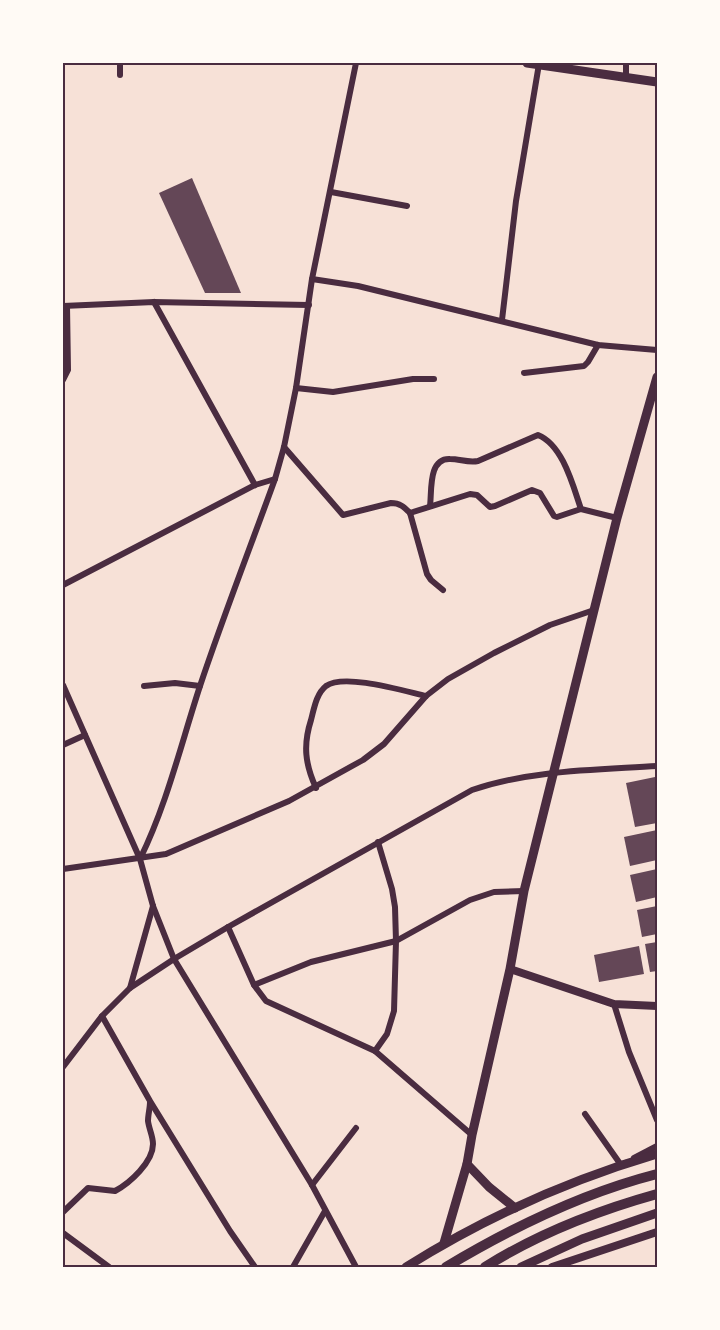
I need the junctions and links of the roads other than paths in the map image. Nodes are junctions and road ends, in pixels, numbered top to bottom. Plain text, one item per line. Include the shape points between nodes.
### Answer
1 (120, 63) edge
2 (356, 63) edge
3 (527, 63) edge
4 (626, 63) edge
5 (539, 64) junction
6 (120, 75) dead end
7 (626, 77) junction
8 (657, 82) edge
9 (331, 192) junction
10 (407, 206) dead end
11 (312, 279) junction
12 (153, 302) junction
13 (309, 305) junction
14 (65, 306) edge
15 (502, 320) junction
16 (598, 345) junction
17 (657, 350) edge
18 (524, 373) dead end
19 (657, 377) edge
20 (63, 380) edge
21 (434, 380) dead end
22 (296, 388) junction
23 (284, 447) junction
24 (275, 479) junction
25 (255, 485) junction
26 (430, 506) junction
27 (581, 509) junction
28 (410, 513) junction
29 (617, 518) junction
30 (63, 585) edge
31 (443, 590) dead end
32 (595, 610) junction
33 (63, 685) edge
34 (144, 686) dead end
35 (200, 686) junction
36 (426, 696) junction
37 (85, 735) junction
38 (63, 745) edge
39 (657, 766) edge
40 (553, 773) junction
41 (316, 788) junction
42 (378, 842) junction
43 (140, 859) junction
44 (63, 869) edge
45 (524, 891) junction
46 (153, 906) junction
47 (228, 927) junction
48 (396, 941) junction
49 (174, 959) junction
50 (510, 969) junction
51 (254, 985) junction
52 (130, 988) junction
53 (614, 1004) junction
54 (657, 1006) edge
55 (102, 1016) junction
56 (375, 1051) junction
57 (63, 1067) edge
58 (150, 1101) junction
59 (585, 1114) dead end
60 (657, 1120) edge
61 (356, 1128) dead end
62 (472, 1135) junction
63 (657, 1146) edge
64 (657, 1154) edge
65 (467, 1164) junction
66 (621, 1165) junction
67 (657, 1174) edge
68 (312, 1185) junction
69 (657, 1194) edge
70 (515, 1208) junction
71 (325, 1211) junction
72 (63, 1212) edge
73 (657, 1213) edge
74 (657, 1232) edge
75 (63, 1233) edge
76 (444, 1243) junction
77 (109, 1267) edge
78 (255, 1267) edge
79 (293, 1267) edge
80 (356, 1267) edge
81 (406, 1267) edge
82 (446, 1267) edge
83 (485, 1267) edge
84 (521, 1267) edge
85 (552, 1267) edge

1 - 6 street
2 - 9 street
3 - 5 main road
4 - 7 street
5 - 7 main road
5 - 15 street via 516,201
7 - 8 main road
9 - 10 street
9 - 11 street
11 - 13 street
11 - 15 street
12 - 13 street
12 - 14 street
12 - 25 street
13 - 22 street
14 - 20 street via 68,370
15 - 16 street
16 - 17 street
16 - 18 street via 584,366
19 - 29 main road
21 - 22 street via 413,378 333,392
22 - 23 street
23 - 24 street
23 - 28 street via 343,515 391,503 398,503
24 - 25 street
24 - 35 street
25 - 30 street
26 - 27 street via 474,494 490,507 532,490 540,493 554,516
26 - 27 street via 434,469 442,460 478,461 538,435 565,462
26 - 28 street
27 - 29 street
28 - 31 street via 427,574
29 - 32 main road
32 - 36 street via 550,625 494,652
32 - 40 main road
33 - 37 street
34 - 35 street
35 - 43 street via 167,795
36 - 41 street via 384,744
36 - 41 street via 349,681 324,687 307,732 305,755
37 - 38 street
37 - 43 street
39 - 40 street
40 - 42 street via 472,790
40 - 45 main road
41 - 43 street via 166,854
42 - 47 street
42 - 48 street via 392,889
43 - 44 street
43 - 46 street
45 - 48 street via 494,892 470,900
45 - 50 main road
46 - 49 street
46 - 52 street
47 - 49 street
47 - 51 street
48 - 51 street via 311,962
48 - 56 street via 394,1011 387,1034
49 - 52 street
49 - 68 street
50 - 53 street
50 - 62 main road
51 - 56 street via 275,1006
52 - 55 street
53 - 54 street
53 - 60 street
55 - 57 street
55 - 58 street
56 - 62 street
58 - 72 street via 148,1122 154,1146 141,1169 115,1191 84,1189
58 - 78 street
59 - 66 street
61 - 68 street
62 - 65 main road
63 - 66 street
64 - 66 main road
65 - 70 main road
65 - 76 main road
66 - 70 main road
67 - 82 highway via 557,1210
68 - 71 street
69 - 83 highway via 579,1218
70 - 76 main road
71 - 79 street
71 - 80 street
73 - 84 main road via 582,1239
74 - 85 street
75 - 77 street
76 - 81 main road

